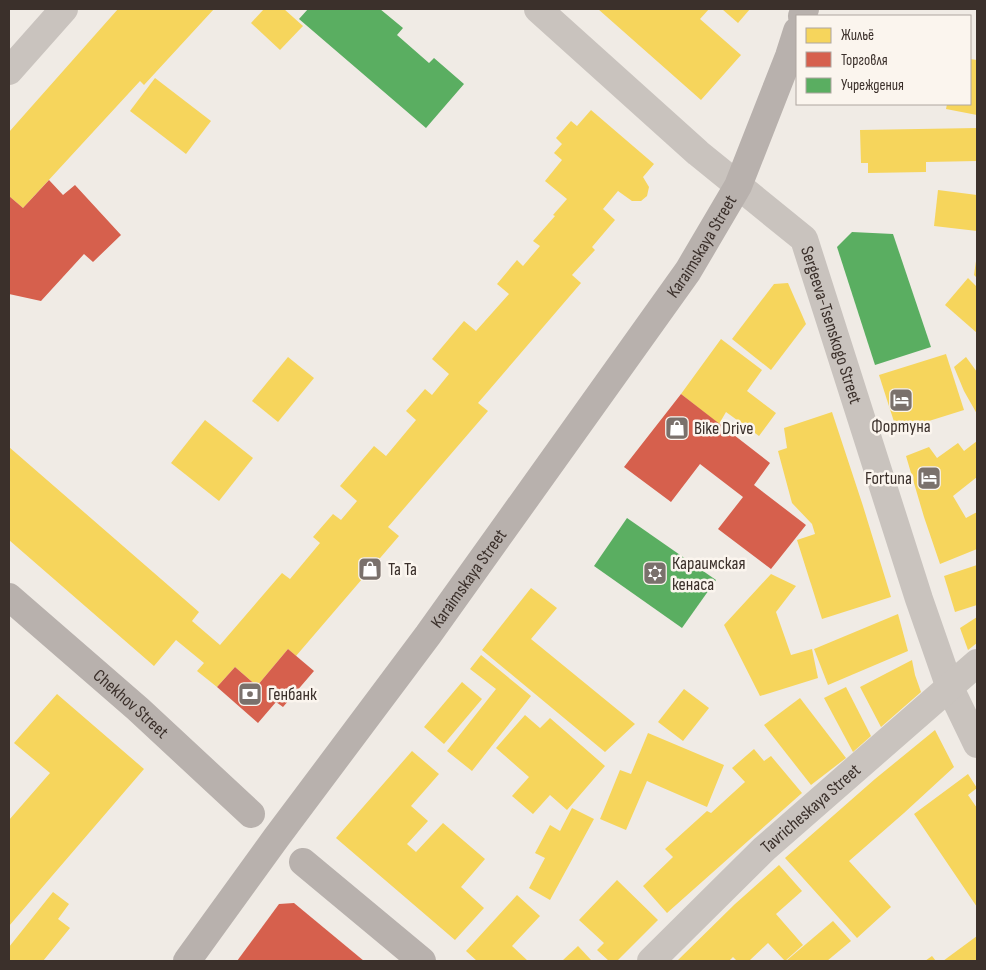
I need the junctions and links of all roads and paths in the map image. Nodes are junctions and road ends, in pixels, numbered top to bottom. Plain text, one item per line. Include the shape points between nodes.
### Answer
1 (64, 9) edge
2 (538, 9) edge
3 (796, 34) edge
4 (9, 71) edge
5 (738, 186) junction
6 (9, 597) edge
7 (977, 663) edge
8 (950, 688) junction
9 (977, 744) edge
10 (251, 814) dead end
11 (303, 862) dead end
12 (187, 961) edge
13 (422, 961) edge
14 (651, 961) edge

1 - 4 street
2 - 5 street, Sergeeva-Tsenskogo Street
3 - 5 main road, Karaimskaya Street
5 - 8 street, Sergeeva-Tsenskogo Street via 804,239
5 - 12 main road, Karaimskaya Street via 688,271 428,635
6 - 10 main road, Chekhov Street via 138,709
7 - 8 street, Tavricheskaya Street
8 - 9 street, Sergeeva-Tsenskogo Street
8 - 14 street, Tavricheskaya Street via 764,850
11 - 13 main road

